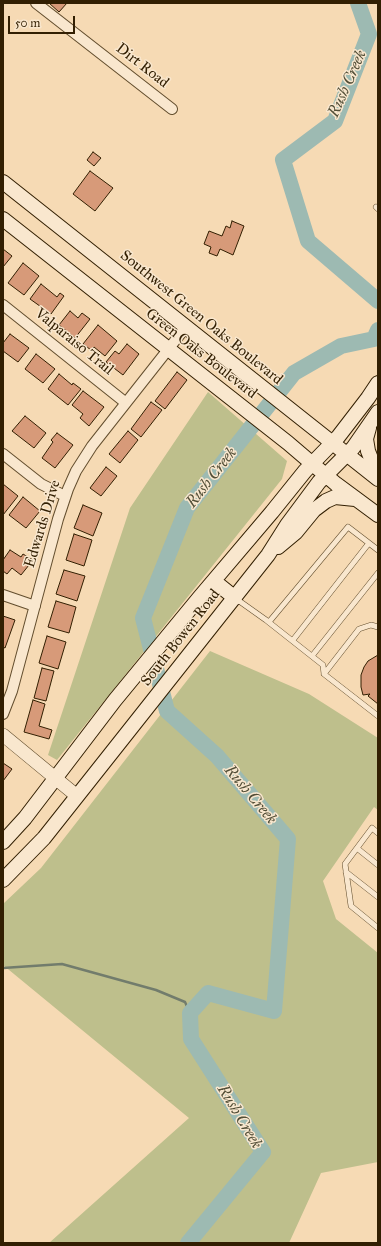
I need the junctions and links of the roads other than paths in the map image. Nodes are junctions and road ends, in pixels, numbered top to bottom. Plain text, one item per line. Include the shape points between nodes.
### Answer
1 (36, 3) edge
2 (172, 109) dead end
3 (3, 182) edge
4 (3, 219) edge
5 (3, 304) edge
6 (185, 328) junction
7 (168, 350) junction
8 (378, 383) edge
9 (126, 403) junction
10 (374, 418) edge
11 (332, 444) junction
12 (3, 454) edge
13 (346, 455) junction
14 (313, 464) junction
15 (378, 468) edge
16 (326, 476) junction
17 (378, 479) edge
18 (65, 496) junction
19 (356, 499) junction
20 (378, 515) edge
21 (369, 543) junction
22 (378, 550) edge
23 (268, 555) junction
24 (378, 573) edge
25 (214, 581) junction
26 (3, 596) edge
27 (234, 598) junction
28 (35, 606) junction
29 (269, 622) junction
30 (378, 627) edge
31 (293, 640) junction
32 (312, 656) junction
33 (324, 674) junction
34 (3, 714) edge
35 (378, 716) edge
36 (3, 735) edge
37 (56, 779) junction
38 (77, 796) junction
39 (378, 833) edge
40 (3, 842) edge
41 (358, 849) junction
42 (378, 864) edge
43 (346, 872) junction
44 (3, 880) edge
45 (378, 897) edge
46 (378, 928) edge

1 - 2 street, Dirt Road
3 - 6 main road, Southwest Green Oaks Boulevard
4 - 7 main road, Green Oaks Boulevard
5 - 9 street, Valparaiso Trail
6 - 7 street, Edwards Drive
6 - 11 main road, Southwest Green Oaks Boulevard
7 - 9 street, Edwards Drive
7 - 14 main road, Green Oaks Boulevard
8 - 11 main road, South Bowen Road
9 - 18 street, Edwards Drive via 87,454
10 - 13 main road, South Bowen Road
10 - 15 main road via 366,439 372,461
11 - 13 main road, Southwest Green Oaks Boulevard
11 - 14 main road, South Bowen Road
12 - 18 street via 41,484
13 - 16 main road, South Bowen Road
13 - 17 main road, Southwest Green Oaks Boulevard
14 - 16 main road, Green Oaks Boulevard
14 - 25 main road, South Bowen Road
16 - 19 main road, Green Oaks Boulevard
16 - 23 main road, South Bowen Road via 287,525
18 - 28 street, Edwards Drive
19 - 20 main road, Green Oaks Boulevard
19 - 23 main road via 335,497 326,501 314,510 296,532
21 - 22 lane
21 - 29 lane via 348,527
21 - 31 lane
23 - 27 main road, South Bowen Road
24 - 32 lane
25 - 27 main road
25 - 37 main road, South Bowen Road via 115,700
26 - 28 street
27 - 29 lane
27 - 38 main road, South Bowen Road
28 - 34 street, Edwards Drive via 12,691
29 - 31 lane
30 - 33 lane via 371,625 359,629
31 - 32 lane
32 - 33 lane via 324,665
33 - 35 lane
36 - 37 street
37 - 38 street
37 - 40 main road, South Bowen Road
38 - 44 main road, South Bowen Road via 44,838
39 - 41 lane via 372,828
41 - 42 lane
41 - 43 lane via 345,864
43 - 45 lane
43 - 46 lane via 351,906

